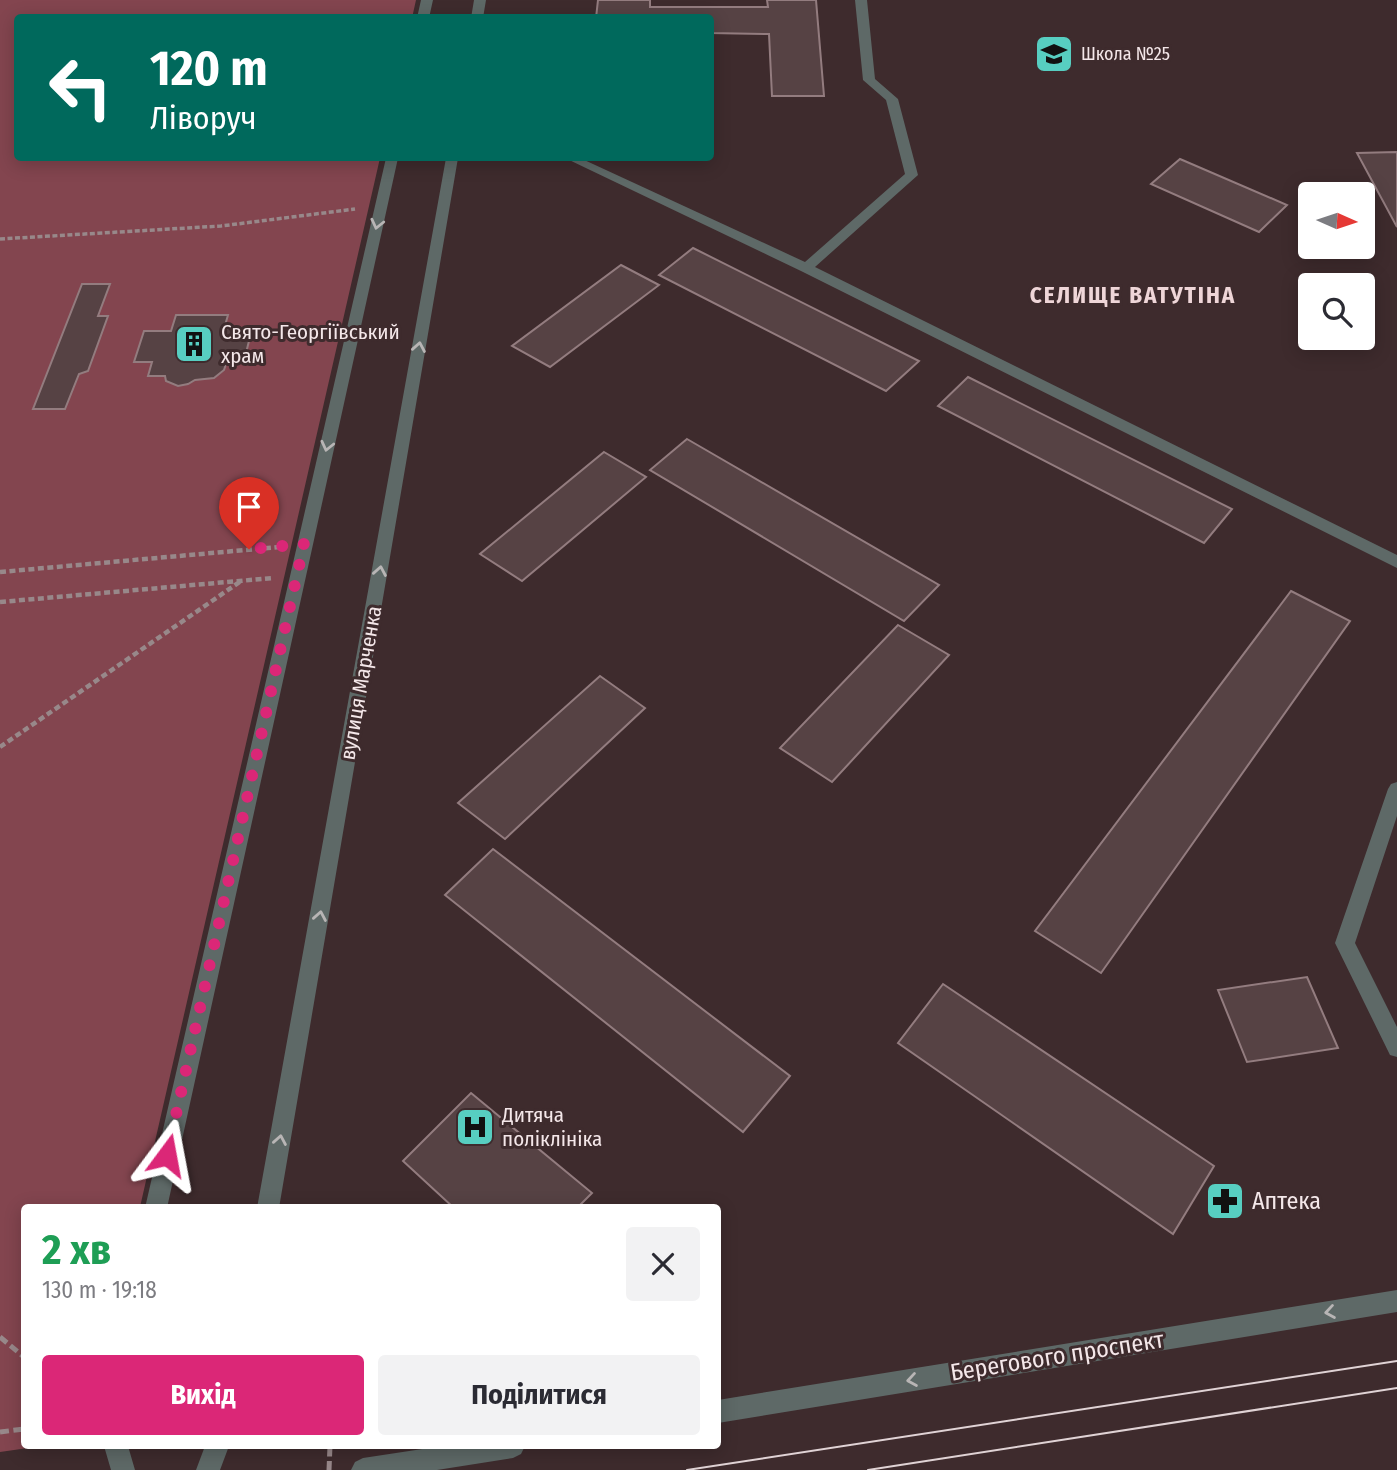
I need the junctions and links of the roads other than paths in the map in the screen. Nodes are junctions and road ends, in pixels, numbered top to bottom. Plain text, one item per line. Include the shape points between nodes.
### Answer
1 (861, 0) edge
2 (391, 161) edge
3 (451, 161) edge
4 (576, 161) edge
5 (806, 268) junction
6 (1397, 562) edge
7 (1397, 789) edge
8 (1397, 1048) edge
9 (157, 1204) edge
10 (269, 1204) edge
11 (1397, 1301) edge
12 (721, 1412) edge
13 (117, 1449) edge
14 (217, 1449) edge
15 (494, 1449) edge
16 (124, 1470) edge
17 (208, 1470) edge
18 (363, 1470) edge

1 - 5 street via 869,80 892,99 912,175
2 -> 9 street
10 -> 3 street, вулиця Марченка
4 - 5 street
5 - 6 street
7 - 8 street via 1345,943
11 -> 12 street, Берегового проспект
13 - 16 street
14 - 17 street
15 - 18 street

